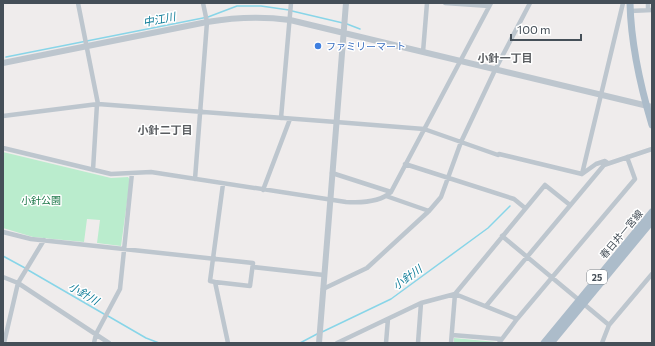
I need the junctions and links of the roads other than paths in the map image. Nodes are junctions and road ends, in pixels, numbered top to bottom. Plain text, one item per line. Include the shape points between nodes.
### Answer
1 (78, 3) edge
2 (203, 3) edge
3 (346, 3) edge
4 (427, 3) edge
5 (445, 3) edge
6 (530, 3) edge
7 (623, 3) edge
8 (630, 3) edge
9 (648, 3) edge
10 (291, 5) edge
11 (490, 5) edge
12 (650, 10) edge
13 (630, 11) junction
14 (290, 18) junction
15 (207, 21) junction
16 (344, 33) junction
17 (86, 45) junction
18 (423, 52) junction
19 (460, 61) junction
20 (3, 63) edge
21 (495, 70) junction
22 (601, 94) junction
23 (98, 104) junction
24 (649, 106) edge
25 (201, 112) junction
26 (3, 116) edge
27 (282, 118) junction
28 (290, 119) junction
29 (336, 122) junction
30 (652, 125) edge
31 (424, 129) junction
32 (461, 142) junction
33 (3, 148) edge
34 (652, 149) edge
35 (627, 157) junction
36 (608, 163) junction
37 (406, 164) junction
38 (93, 170) junction
39 (132, 173) junction
40 (332, 173) junction
41 (582, 174) junction
42 (447, 178) junction
43 (195, 179) junction
44 (223, 184) junction
45 (262, 190) junction
46 (391, 192) junction
47 (386, 196) junction
48 (330, 200) junction
49 (570, 205) junction
50 (525, 208) junction
51 (430, 212) junction
52 (652, 212) edge
53 (652, 221) edge
54 (3, 232) edge
55 (502, 236) junction
56 (44, 240) junction
57 (124, 249) junction
58 (527, 257) junction
59 (214, 259) junction
60 (253, 267) junction
61 (652, 274) edge
62 (324, 276) junction
63 (3, 277) edge
64 (551, 278) junction
65 (215, 282) junction
66 (18, 283) junction
67 (323, 289) junction
68 (454, 294) junction
69 (581, 302) junction
70 (421, 303) junction
71 (486, 306) junction
72 (388, 319) junction
73 (517, 319) junction
74 (609, 325) junction
75 (96, 334) junction
76 (452, 335) junction
77 (319, 340) edge
78 (344, 341) edge
79 (500, 341) edge
80 (4, 343) edge
81 (94, 343) edge
82 (109, 343) edge
83 (228, 343) edge
84 (337, 343) edge
85 (386, 343) edge
86 (418, 343) edge
87 (451, 343) edge
88 (544, 343) edge
89 (551, 343) edge
90 (602, 343) edge

1 - 17 street
2 - 15 street
3 - 16 street
4 - 18 street
5 - 11 street
6 - 21 street
7 - 22 street
8 - 13 main road
9 - 12 street
10 - 14 street
11 - 19 street
12 - 13 street
13 - 24 main road via 634,50
14 - 15 street via 251,16
14 - 16 street
14 - 27 street
15 - 17 street
15 - 25 street
16 - 18 street
16 - 29 street
17 - 20 street
17 - 23 street
18 - 19 street
19 - 21 street
19 - 31 street
21 - 22 street
21 - 32 street
22 - 24 street
22 - 41 street
23 - 25 street
23 - 26 street
23 - 38 street
24 - 30 main road
25 - 27 street
25 - 43 street
27 - 28 street
28 - 29 street
28 - 45 street
29 - 31 street
29 - 40 street
31 - 32 street
31 - 37 street
32 - 41 street via 498,155
32 - 42 street
33 - 38 street
34 - 35 street
35 - 36 street
35 - 64 street via 635,179
36 - 41 street via 604,161 596,164
36 - 49 street
37 - 42 street
37 - 46 street
38 - 39 street via 122,175
39 - 43 street via 151,172
39 - 57 street
40 - 46 street
40 - 48 street
42 - 50 street via 514,199
42 - 51 street via 441,197
43 - 44 street
44 - 45 street
44 - 59 street
45 - 48 street
46 - 47 street
47 - 48 street via 357,202
47 - 51 street
48 - 62 street
49 - 50 street via 545,185
49 - 58 street
50 - 55 street
51 - 67 street via 367,268
52 - 69 main road, 春日井一宮線 / 25
53 - 69 main road, 春日井一宮線 / 25
54 - 56 street
55 - 58 street
55 - 68 street
56 - 57 street
56 - 66 street
57 - 59 street
57 - 75 street via 120,289
58 - 64 street
58 - 71 street
59 - 60 street via 253,263
59 - 65 street via 210,281
60 - 62 street
60 - 65 street via 250,286
61 - 74 street
62 - 67 street
63 - 66 street
64 - 69 street
64 - 73 street
65 - 83 street
66 - 75 street
66 - 80 street
67 - 77 street
68 - 70 street
68 - 71 street
68 - 76 street
69 - 74 street
69 - 88 main road, 春日井一宮線 / 25
69 - 89 main road, 春日井一宮線 / 25
70 - 72 street
70 - 86 street
71 - 73 street
72 - 78 street
72 - 85 street
73 - 79 street
74 - 90 street
75 - 81 street
75 - 82 street
76 - 79 street
76 - 87 street
78 - 84 street

